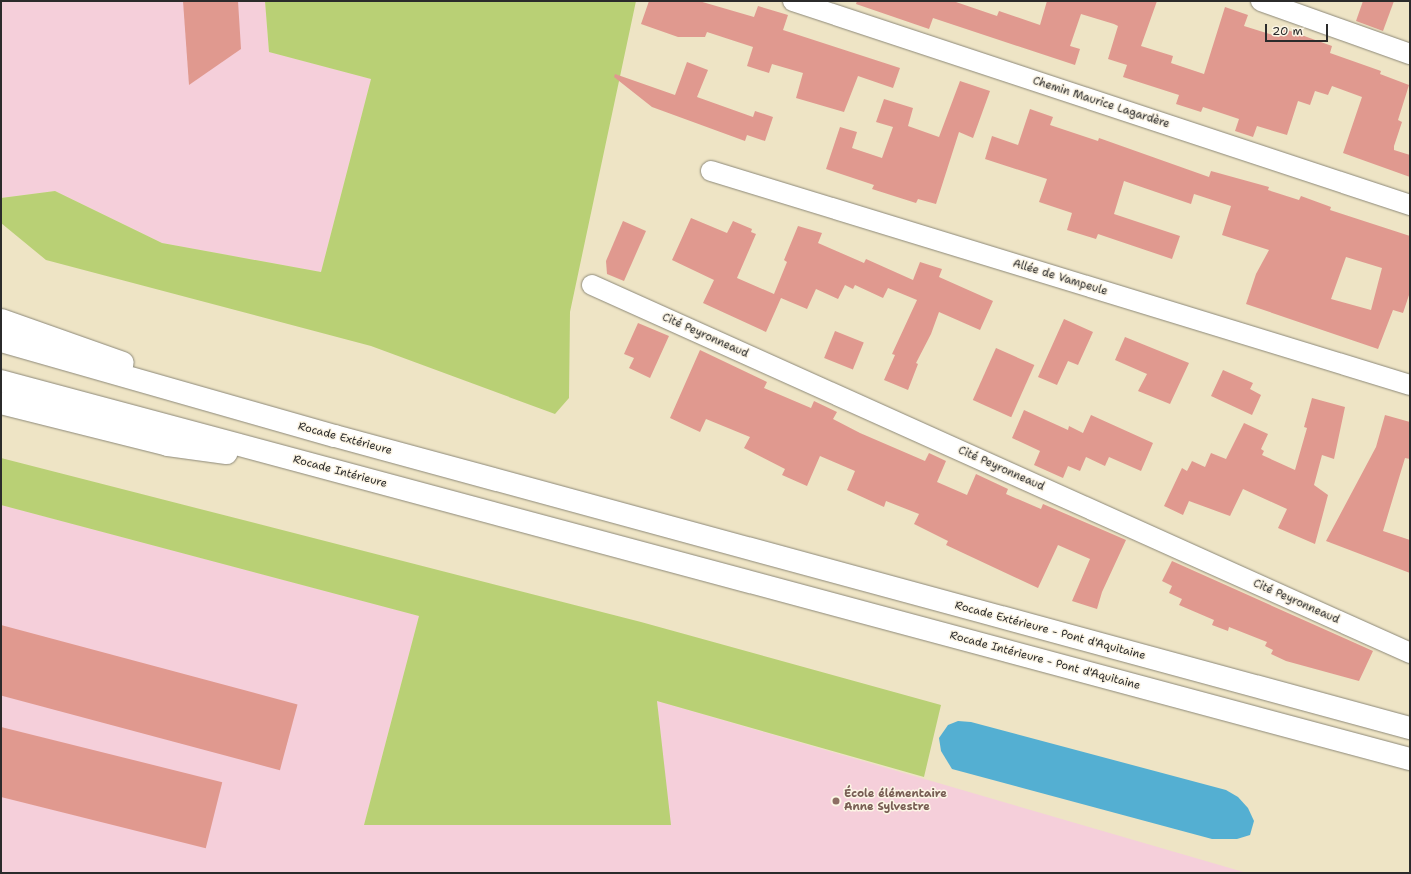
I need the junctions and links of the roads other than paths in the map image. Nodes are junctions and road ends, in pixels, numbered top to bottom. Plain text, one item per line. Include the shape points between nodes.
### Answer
1 (793, 1) edge
2 (1261, 1) edge
3 (1410, 54) edge
4 (711, 171) dead end
5 (1410, 205) edge
6 (592, 285) dead end
7 (1, 320) edge
8 (1, 341) edge
9 (1, 381) edge
10 (1410, 385) edge
11 (1, 403) edge
12 (319, 432) junction
13 (319, 467) junction
14 (690, 534) joint
15 (680, 563) joint
16 (1410, 653) edge
17 (1410, 728) edge
18 (1410, 759) edge

1 - 5 street, Chemin Maurice Lagardère
2 - 3 street
4 - 10 street, Allée de Vampeule
6 - 16 street, Cité Peyronneaud
7 - 12 highway
8 - 12 highway, Rocade Extérieure
9 - 13 highway, Rocade Intérieure
11 - 13 highway via 168,445
12 - 14 highway, Rocade Extérieure
13 - 15 highway, Rocade Intérieure
14 - 17 highway, Rocade Extérieure - Pont d'Aquitaine
15 - 18 highway, Rocade Intérieure - Pont d'Aquitaine

